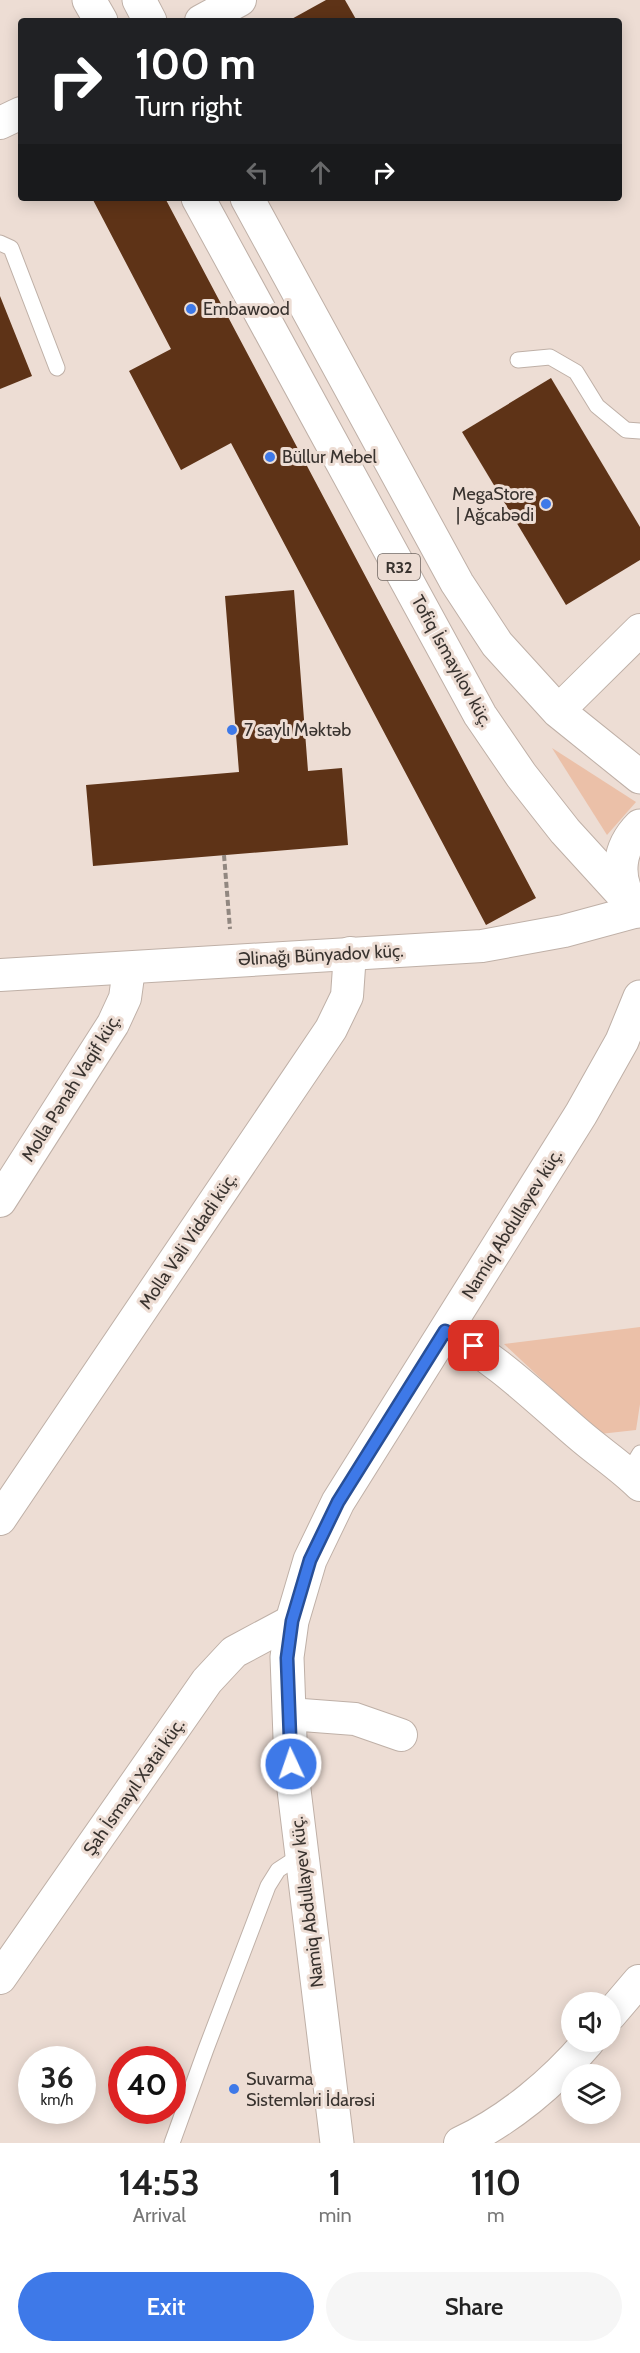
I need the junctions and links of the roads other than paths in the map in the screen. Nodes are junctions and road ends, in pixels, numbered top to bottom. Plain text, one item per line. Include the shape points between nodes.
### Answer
1 (89, 0) edge
2 (139, 0) edge
3 (240, 0) edge
4 (99, 18) edge
5 (148, 18) edge
6 (207, 18) edge
7 (18, 114) edge
8 (0, 123) edge
9 (200, 201) edge
10 (249, 201) edge
11 (0, 243) edge
12 (518, 360) dead end
13 (57, 368) dead end
14 (640, 431) edge
15 (638, 636) edge
16 (558, 711) junction
17 (640, 777) edge
18 (640, 826) edge
19 (639, 912) edge
20 (350, 953) junction
21 (129, 969) junction
22 (0, 975) edge
23 (640, 997) edge
24 (0, 1202) edge
25 (445, 1331) junction
26 (637, 1471) edge
27 (0, 1518) edge
28 (292, 1621) junction
29 (289, 1714) junction
30 (401, 1735) dead end
31 (301, 1855) junction
32 (0, 1978) edge
33 (639, 1981) edge
34 (621, 2002) edge
35 (579, 2052) edge
36 (172, 2143) edge
37 (337, 2143) edge
38 (460, 2143) edge

1 - 4 main road
2 - 5 main road
3 - 6 street
7 - 8 street
9 - 19 main road, Tofiq İsmayılov küç. / R32 via 480,715 565,831
10 - 16 main road, R32 via 457,583 497,644
11 - 13 lane via 11,248
12 - 14 lane via 550,357 576,372 597,406 626,430
15 - 16 street
16 - 17 main road, R32
18 - 19 main road via 630,836 622,855 621,875 626,894
19 - 20 street, Əlinağı Bünyadov küç. via 482,946
20 - 21 street, Əlinağı Bünyadov küç.
20 - 27 street, Molla Vəli Vidadi küç. via 347,996 332,1029
21 - 22 street, Əlinağı Bünyadov küç.
21 - 24 street, Molla Pənah Vaqif küç. via 125,998 113,1024
23 - 25 main road, Namiq Abdullayev küç. via 622,1041 581,1114
25 - 26 street via 474,1346 585,1440
25 - 28 main road, Namiq Abdullayev küç. via 338,1502 310,1560
28 - 29 main road, Namiq Abdullayev küç. via 287,1658
28 - 32 street, Şah İsmayıl Xətai küç. via 234,1652 207,1681
29 - 30 street via 355,1719
29 - 31 main road, Namiq Abdullayev küç.
31 - 36 lane via 278,1870 268,1886
31 - 37 main road, Namiq Abdullayev küç.
33 - 34 street
35 - 38 street via 518,2108

